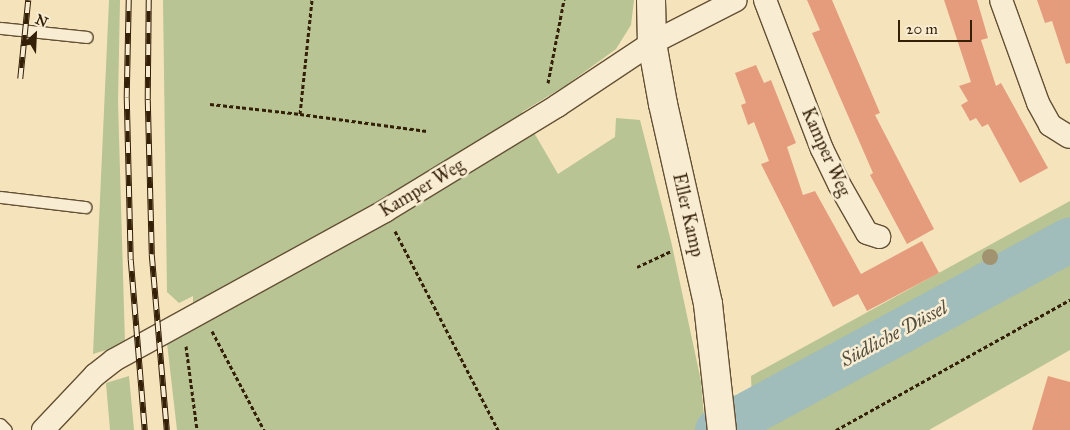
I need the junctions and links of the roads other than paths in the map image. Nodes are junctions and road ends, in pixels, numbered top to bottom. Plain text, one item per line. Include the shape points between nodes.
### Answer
1 (651, 0) edge
2 (736, 0) edge
3 (765, 0) edge
4 (1001, 0) edge
5 (0, 28) edge
6 (87, 37) dead end
7 (652, 43) junction
8 (1069, 137) edge
9 (0, 198) edge
10 (85, 207) dead end
11 (880, 237) dead end
12 (0, 424) edge
13 (6, 430) edge
14 (43, 430) edge
15 (722, 430) edge

1 - 7 street, Eller Kamp
2 - 7 street, Kamper Weg
3 - 11 street, Kamper Weg via 822,149 867,234
4 - 8 street via 1038,102 1050,126
5 - 6 lane
7 - 14 street, Kamper Weg via 557,106 385,211 201,310 104,368
7 - 15 street, Eller Kamp via 708,304
9 - 10 lane
12 - 13 lane

